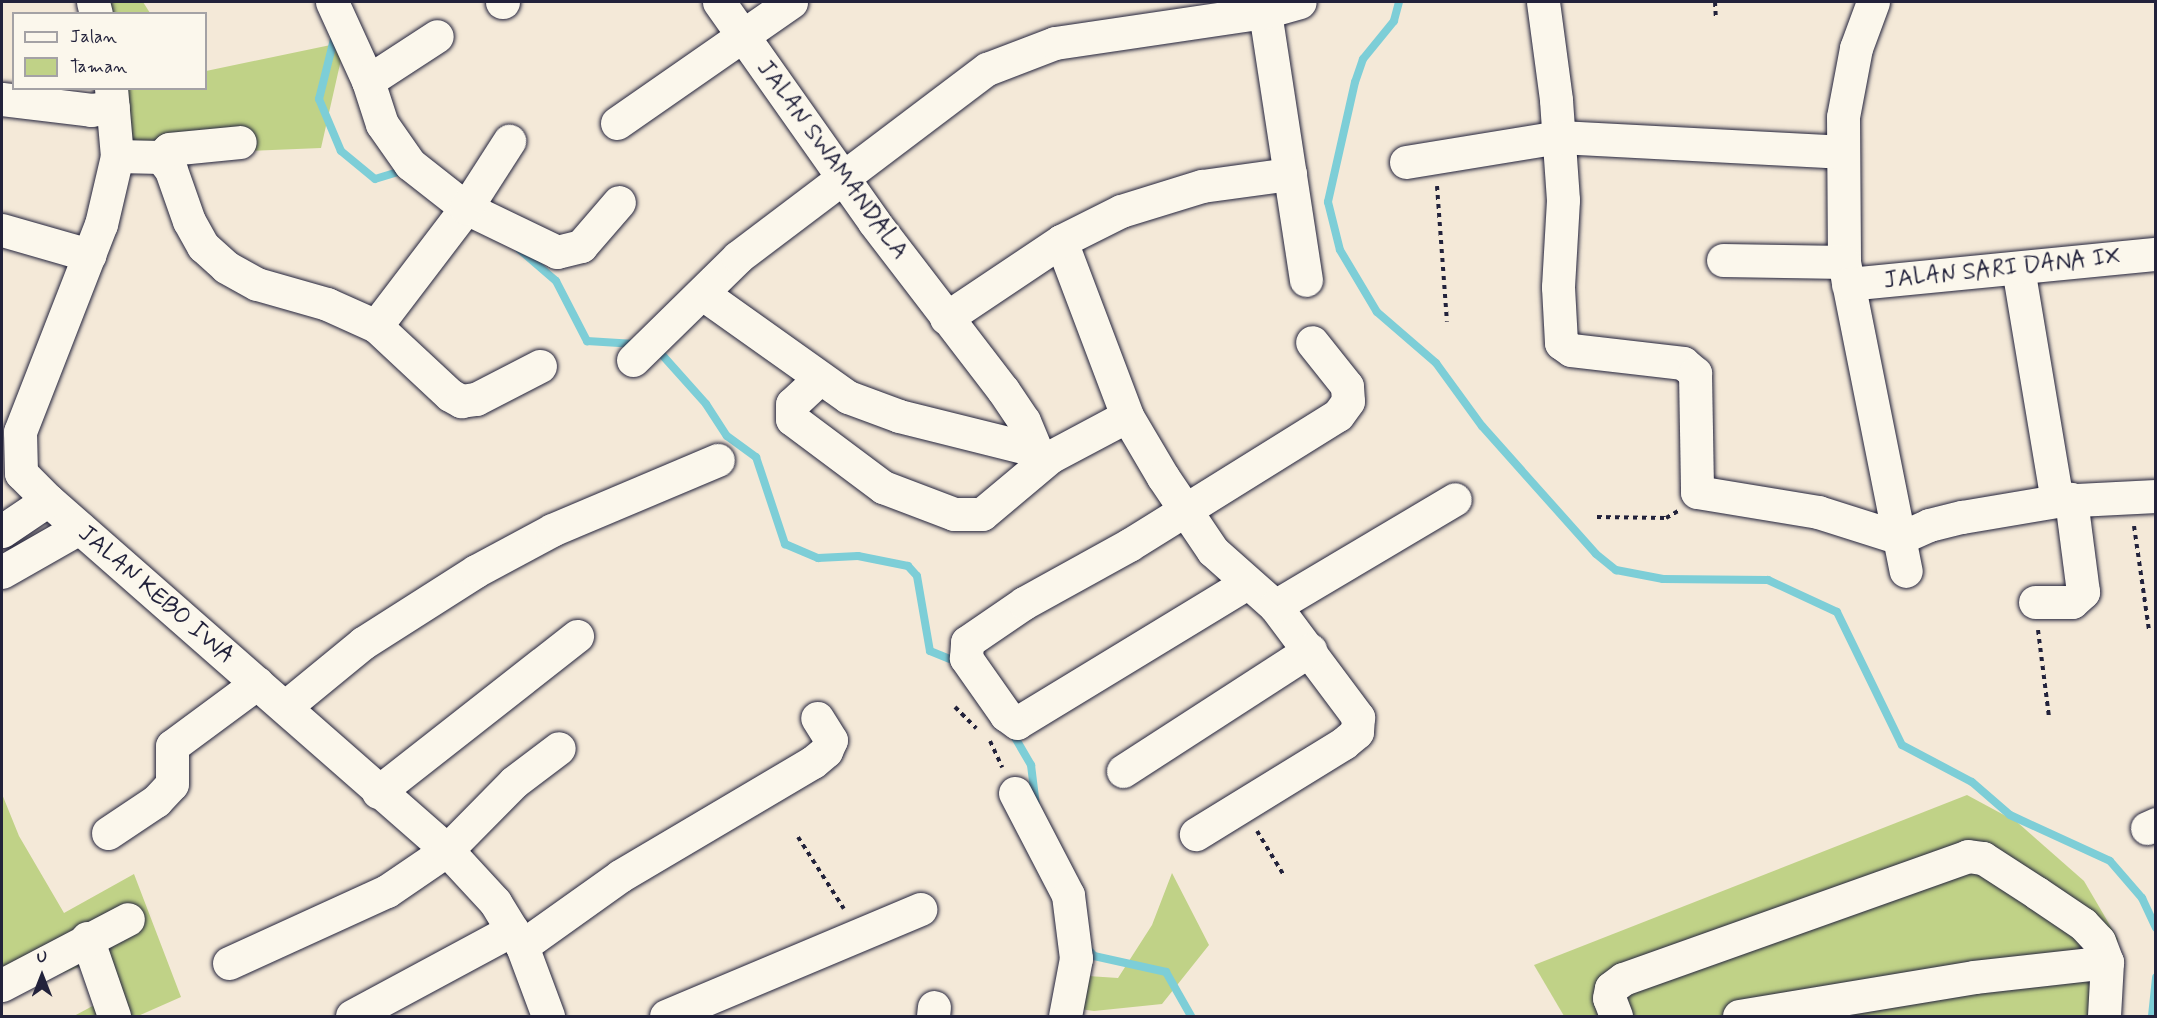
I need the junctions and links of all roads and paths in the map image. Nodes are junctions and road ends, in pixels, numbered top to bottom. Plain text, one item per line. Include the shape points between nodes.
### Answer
1 (332, 2) edge
2 (719, 2) edge
3 (791, 2) edge
4 (1300, 2) edge
5 (1543, 2) edge
6 (1715, 2) edge
7 (1873, 2) edge
8 (1264, 12) junction
9 (1716, 19) dead end
10 (436, 36) dead end
11 (743, 36) junction
12 (368, 81) junction
13 (112, 98) edge
14 (2, 99) edge
15 (618, 123) dead end
16 (1559, 137) junction
17 (509, 141) dead end
18 (240, 142) dead end
19 (1841, 152) junction
20 (117, 156) junction
21 (161, 157) junction
22 (1420, 160) joint
23 (1290, 174) junction
24 (844, 178) junction
25 (619, 202) dead end
26 (466, 208) junction
27 (2, 230) edge
28 (1061, 241) junction
29 (2156, 254) edge
30 (89, 255) junction
31 (1723, 261) dead end
32 (2018, 268) junction
33 (1846, 273) junction
34 (1306, 280) dead end
35 (704, 294) junction
36 (946, 318) junction
37 (1447, 322) dead end
38 (376, 326) junction
39 (1312, 342) dead end
40 (633, 360) dead end
41 (540, 366) dead end
42 (820, 378) junction
43 (1127, 416) junction
44 (1038, 456) junction
45 (718, 460) dead end
46 (11, 473) edge
47 (1697, 492) junction
48 (2143, 496) edge
49 (48, 500) junction
50 (2064, 500) junction
51 (1442, 506) dead end
52 (1185, 508) junction
53 (1597, 517) dead end
54 (79, 528) junction
55 (2, 531) edge
56 (1900, 538) junction
57 (1906, 571) dead end
58 (2, 572) edge
59 (1247, 583) junction
60 (2035, 602) joint
61 (1275, 606) junction
62 (2149, 630) dead end
63 (577, 636) dead end
64 (1310, 650) junction
65 (257, 684) junction
66 (285, 707) junction
67 (955, 707) dead end
68 (2049, 717) dead end
69 (817, 718) dead end
70 (559, 748) dead end
71 (1123, 771) dead end
72 (378, 792) junction
73 (1015, 793) joint
74 (1242, 808) junction
75 (108, 833) dead end
76 (1196, 834) dead end
77 (798, 837) dead end
78 (447, 850) junction
79 (1283, 874) dead end
80 (920, 909) dead end
81 (128, 919) dead end
82 (856, 937) junction
83 (87, 938) junction
84 (517, 938) junction
85 (2107, 962) junction
86 (229, 963) dead end
87 (2, 985) edge
88 (114, 1017) edge
89 (351, 1017) edge
90 (548, 1017) edge
91 (666, 1017) edge
92 (1065, 1017) edge
93 (1616, 1017) edge
94 (1738, 1017) edge
95 (2104, 1017) edge

1 - 12 street
2 - 11 street, JALAN SWAMANDALA
3 - 11 street
4 - 8 street
5 - 16 street
6 - 9 path
7 - 19 street via 1856,48
8 - 23 street
8 - 24 street via 1088,37 1016,55 987,69
10 - 12 street
11 - 15 street
11 - 24 street, JALAN SWAMANDALA
12 - 26 street via 382,124 410,164
13 - 14 street via 91,110
13 - 20 street, JALAN KEBO IWA
16 - 19 street
16 - 22 street
16 - 47 street via 1561,343 1571,350 1683,363 1695,373
17 - 26 street
18 - 21 street via 169,149
19 - 33 street
20 - 21 street
20 - 30 street, JALAN KEBO IWA
21 - 38 street via 171,170 189,221 203,246 226,267 257,285 327,304
22 - 37 path
23 - 28 street via 1202,186 1157,198 1091,224
23 - 34 street
24 - 35 street via 738,257
24 - 36 street, JALAN SWAMANDALA
25 - 26 street via 581,246 557,252
26 - 38 street
27 - 30 street
28 - 36 street
28 - 43 street
29 - 32 street, JALAN SARI DANA IX
30 - 46 street, JALAN KEBO IWA via 24,422
31 - 33 street, JALAN SARI DANA IX
32 - 33 street, JALAN SARI DANA IX
32 - 50 street
33 - 56 street
35 - 40 street
35 - 42 street
36 - 44 street, JALAN SWAMANDALA via 1024,421
38 - 41 street via 461,401 476,399
39 - 52 street via 1347,386 1346,407
42 - 44 street via 875,409
42 - 44 street via 792,404 792,419 883,487 954,514 982,514
43 - 44 street
43 - 52 street
45 - 66 street via 607,506 476,571 363,643
46 - 49 street, JALAN KEBO IWA
47 - 53 path via 1676,514 1666,518
47 - 56 street via 1818,512
48 - 50 street
48 - 62 path
49 - 54 street, JALAN KEBO IWA
49 - 55 street
50 - 56 street via 1951,520
50 - 60 street via 2084,592 2072,602
51 - 61 street
52 - 59 street via 1213,551
52 - 59 street via 1129,545 1024,603 967,642 964,651 1012,721 1017,723 1041,710
54 - 58 street
54 - 65 street, JALAN KEBO IWA
56 - 57 street
59 - 61 street
60 - 68 path
61 - 64 street
63 - 72 street
64 - 71 street
64 - 74 street via 1358,717 1357,732
65 - 66 street, JALAN KEBO IWA
65 - 75 street via 172,746 172,784 156,801
66 - 72 street, JALAN KEBO IWA
67 - 73 path via 991,742
69 - 84 street via 831,740 826,751 813,762
70 - 78 street via 514,782
72 - 78 street, JALAN KEBO IWA
73 - 92 street via 1068,895 1076,958
74 - 76 street
74 - 79 path
77 - 82 path via 837,895
78 - 84 street, JALAN KEBO IWA via 495,902
78 - 86 street via 387,891
80 - 82 street
81 - 83 street
82 - 91 street
83 - 87 street
83 - 88 street
84 - 89 street
84 - 90 street, JALAN KEBO IWA
85 - 93 street via 2099,941 2083,924 1983,858 1968,856 1623,979 1611,988 1609,998
85 - 94 street via 1963,979
85 - 95 street

